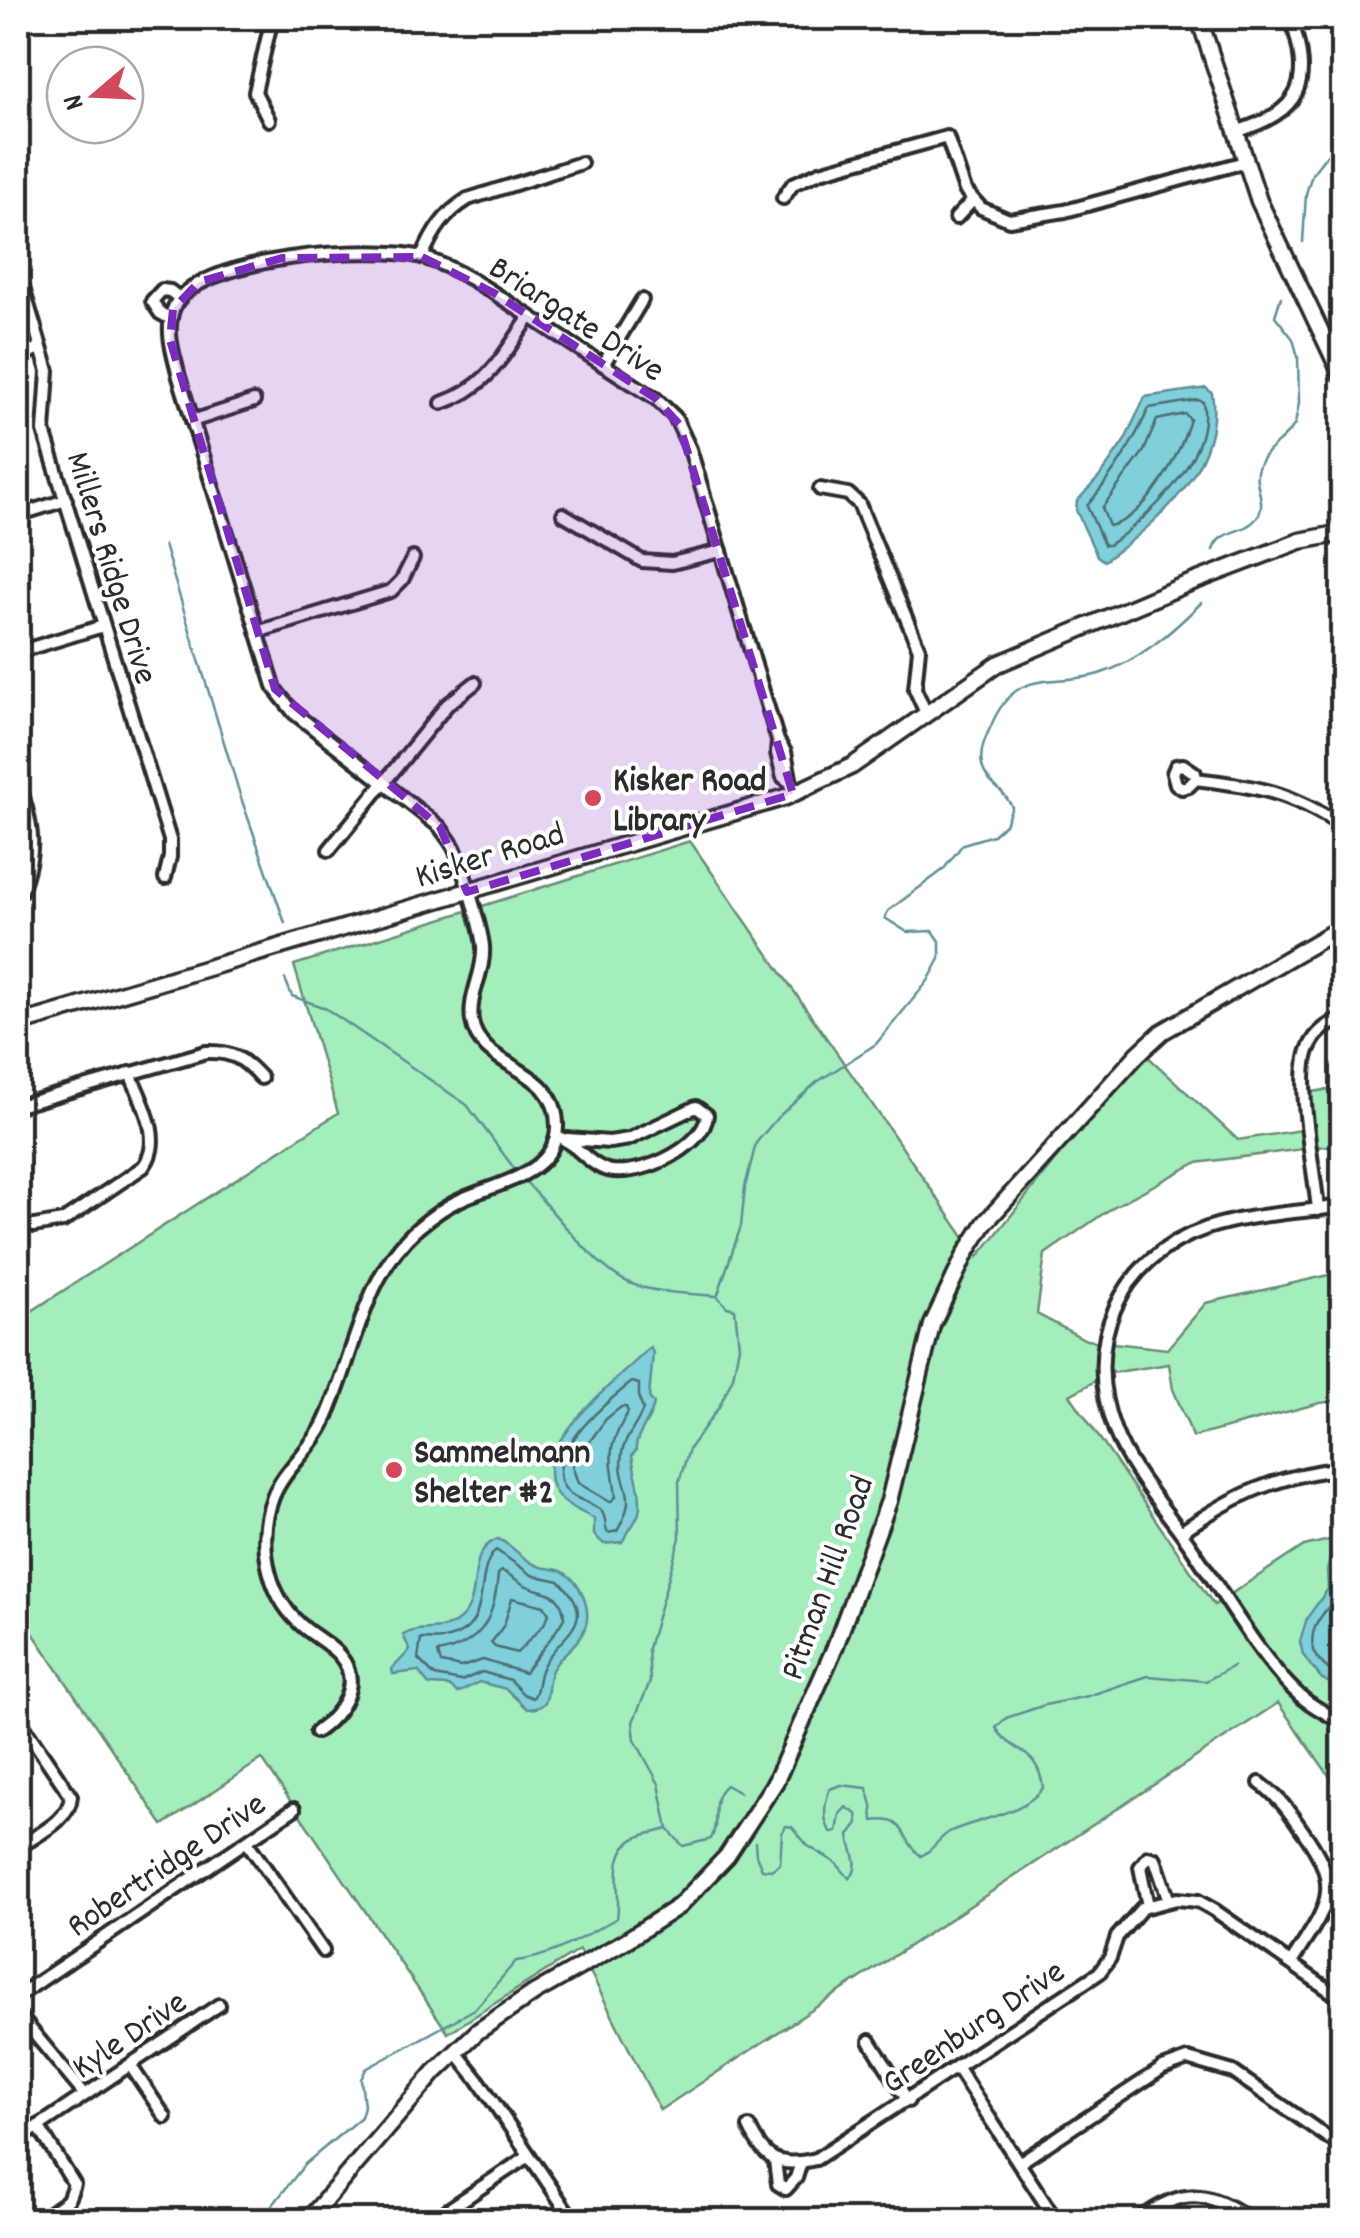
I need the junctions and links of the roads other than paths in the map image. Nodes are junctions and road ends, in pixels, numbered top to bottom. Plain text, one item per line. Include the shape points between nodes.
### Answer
1 (272, 18) edge
2 (1199, 18) edge
3 (1291, 18) edge
4 (269, 120) dead end
5 (1234, 132) junction
6 (1245, 162) junction
7 (581, 163) dead end
8 (783, 198) dead end
9 (973, 200) junction
10 (956, 218) dead end
11 (422, 257) junction
12 (18, 271) edge
13 (180, 298) junction
14 (642, 300) dead end
15 (530, 317) junction
16 (171, 318) junction
17 (40, 348) junction
18 (18, 357) edge
19 (603, 365) junction
20 (1342, 376) edge
21 (254, 401) dead end
22 (442, 403) dead end
23 (192, 421) junction
24 (820, 489) dead end
25 (66, 500) junction
26 (563, 514) dead end
27 (18, 515) edge
28 (1342, 525) edge
29 (1342, 533) edge
30 (1317, 536) junction
31 (720, 551) junction
32 (413, 558) dead end
33 (103, 626) junction
34 (257, 632) junction
35 (18, 652) edge
36 (475, 684) dead end
37 (926, 713) junction
38 (1196, 779) dead end
39 (385, 784) junction
40 (18, 786) edge
41 (792, 788) junction
42 (1342, 826) edge
43 (330, 850) dead end
44 (165, 878) dead end
45 (467, 892) junction
46 (20, 893) dead end
47 (1342, 926) edge
48 (1342, 1018) edge
49 (18, 1024) edge
50 (130, 1073) junction
51 (261, 1078) dead end
52 (18, 1106) edge
53 (562, 1138) junction
54 (1342, 1206) edge
55 (1318, 1210) junction
56 (34, 1226) dead end
57 (1342, 1468) edge
58 (1181, 1532) junction
59 (18, 1718) edge
60 (1342, 1723) edge
61 (316, 1732) dead end
62 (1260, 1783) dead end
63 (294, 1809) dead end
64 (247, 1842) junction
65 (18, 1848) edge
66 (1168, 1898) junction
67 (1148, 1906) junction
68 (323, 1951) dead end
69 (1291, 1963) junction
70 (18, 1996) edge
71 (1342, 1999) edge
72 (219, 2005) dead end
73 (18, 2014) edge
74 (870, 2041) dead end
75 (456, 2052) junction
76 (130, 2065) junction
77 (956, 2068) junction
78 (86, 2095) junction
79 (908, 2101) junction
80 (166, 2117) dead end
81 (38, 2126) junction
82 (749, 2128) dead end
83 (18, 2140) edge
84 (1342, 2148) edge
85 (528, 2156) junction
86 (775, 2161) junction
87 (801, 2162) junction
88 (1019, 2163) junction
89 (40, 2220) edge
90 (308, 2220) edge
91 (432, 2220) edge
92 (573, 2220) edge
93 (1060, 2220) edge
94 (1138, 2220) edge
95 (1251, 2220) edge

1 - 4 street via 256,92
2 - 5 main road
3 - 5 street via 1302,58 1293,98 1280,114
5 - 6 main road
6 - 9 street via 1028,218 994,215
6 - 20 main road
7 - 11 street via 468,199 436,227
8 - 9 street via 792,184 820,172 946,137
9 - 10 street
11 - 13 street, Briargate Drive via 282,258 214,275
11 - 15 street, Briargate Drive
12 - 17 street, Millers Ridge Drive
13 - 16 street
13 - 16 street, Briargate Drive via 162,290 152,300
14 - 19 street
15 - 19 street, Briargate Drive
15 - 22 street via 486,379
16 - 23 street, Briargate Drive via 170,340
17 - 18 street
17 - 25 street, Millers Ridge Drive via 48,371 44,431
19 - 31 street, Briargate Drive via 675,417
21 - 23 street
23 - 34 street, Briargate Drive
24 - 37 street via 848,494 860,504 919,648 915,689
25 - 27 street
25 - 33 street, Millers Ridge Drive
26 - 31 street via 642,561 672,563
28 - 30 main road
29 - 30 main road, Kisker Road
30 - 37 main road, Kisker Road via 998,664
31 - 41 street, Briargate Drive via 778,742 782,778
32 - 34 street via 391,591
33 - 35 street
33 - 44 street, Millers Ridge Drive via 170,840
34 - 39 street, Briargate Drive via 284,703
36 - 39 street via 446,705
37 - 41 main road, Kisker Road via 852,766
38 - 42 street via 1290,795
39 - 43 street
39 - 45 street, Briargate Drive via 440,827 456,850
40 - 46 street via 34,848
41 - 45 main road, Kisker Road
45 - 49 main road, Kisker Road
45 - 53 street, Briargate Drive via 483,946 472,1026 487,1048 551,1096
47 - 75 main road, Pitman Hill Road via 1162,1032 986,1222 932,1325 889,1501 776,1781 727,1856 679,1906 501,2014
48 - 55 street via 1317,1034 1302,1073
50 - 51 street via 228,1051
50 - 52 street
50 - 56 street via 152,1134 149,1160 62,1221
53 - 53 street via 606,1170 640,1168 691,1143 707,1115 696,1107 610,1142
53 - 61 street via 518,1176 440,1210 397,1249 369,1295 324,1424 272,1498 265,1550 277,1592 296,1620 347,1667 345,1705
54 - 55 street
55 - 58 street via 1226,1222 1188,1235 1154,1256 1117,1300 1104,1344 1106,1400 1119,1441
57 - 58 street via 1255,1489
58 - 60 street via 1279,1673 1302,1698
59 - 65 street via 71,1796 67,1813
62 - 69 street via 1278,1796 1314,1847 1329,1883 1322,1914
63 - 64 street, Robertridge Drive
64 - 68 street
64 - 70 street, Robertridge Drive
66 - 67 street, Greenburg Drive
66 - 67 street via 1155,1859 1148,1856 1140,1867
66 - 69 street via 1198,1901
67 - 77 street, Greenburg Drive via 1127,1922 1099,1974
69 - 71 street
72 - 76 street, Kyle Drive
73 - 78 street
74 - 79 street
75 - 85 street
75 - 90 main road, Pitman Hill Road
76 - 78 street, Kyle Drive
76 - 80 street
77 - 79 street, Greenburg Drive
77 - 88 street
78 - 81 street, Kyle Drive
79 - 87 street, Greenburg Drive
81 - 83 street, Kyle Drive
81 - 89 street via 74,2184 68,2200
82 - 86 street, Greenburg Drive
84 - 88 street via 1233,2072 1188,2059 1163,2068
85 - 91 street
85 - 92 street
86 - 87 street, Greenburg Drive
86 - 87 street, Greenburg Drive via 780,2188 786,2189
88 - 93 street
94 - 95 street via 1190,2194

